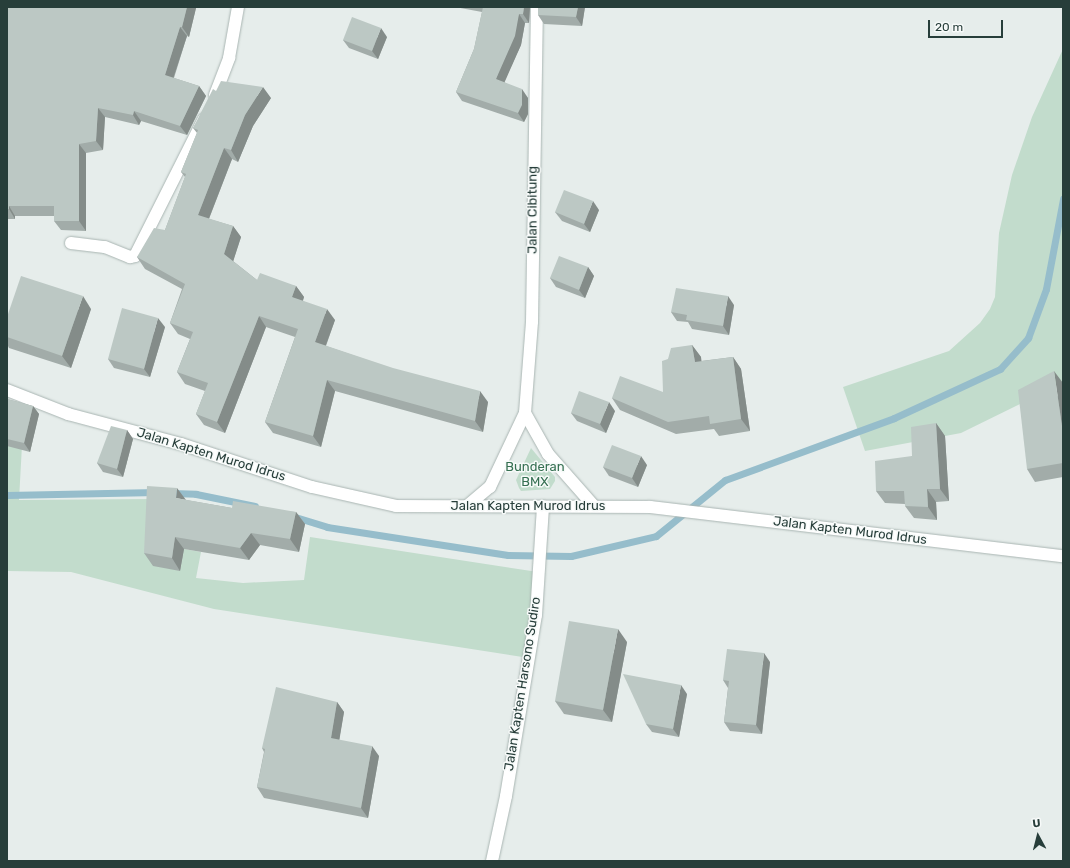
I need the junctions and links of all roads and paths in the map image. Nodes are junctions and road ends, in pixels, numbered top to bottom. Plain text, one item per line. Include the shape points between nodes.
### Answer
1 (238, 7) edge
2 (537, 7) edge
3 (70, 243) dead end
4 (7, 390) edge
5 (524, 413) junction
6 (593, 505) junction
7 (467, 506) junction
8 (543, 506) junction
9 (1063, 556) edge
10 (492, 861) edge

1 - 3 street via 229,58 210,107 135,256 130,257 105,247
2 - 5 street, Jalan Cibitung via 532,322
4 - 7 street, Jalan Kapten Murod Idrus via 68,414 181,444 354,498 396,506
5 - 6 street via 548,454
5 - 7 street, Jalan Cibitung via 490,487
6 - 8 street, Jalan Kapten Murod Idrus
6 - 9 street, Jalan Kapten Murod Idrus via 650,507
7 - 8 street, Jalan Kapten Murod Idrus
8 - 10 street, Jalan Kapten Harsono Sudiro via 529,658

